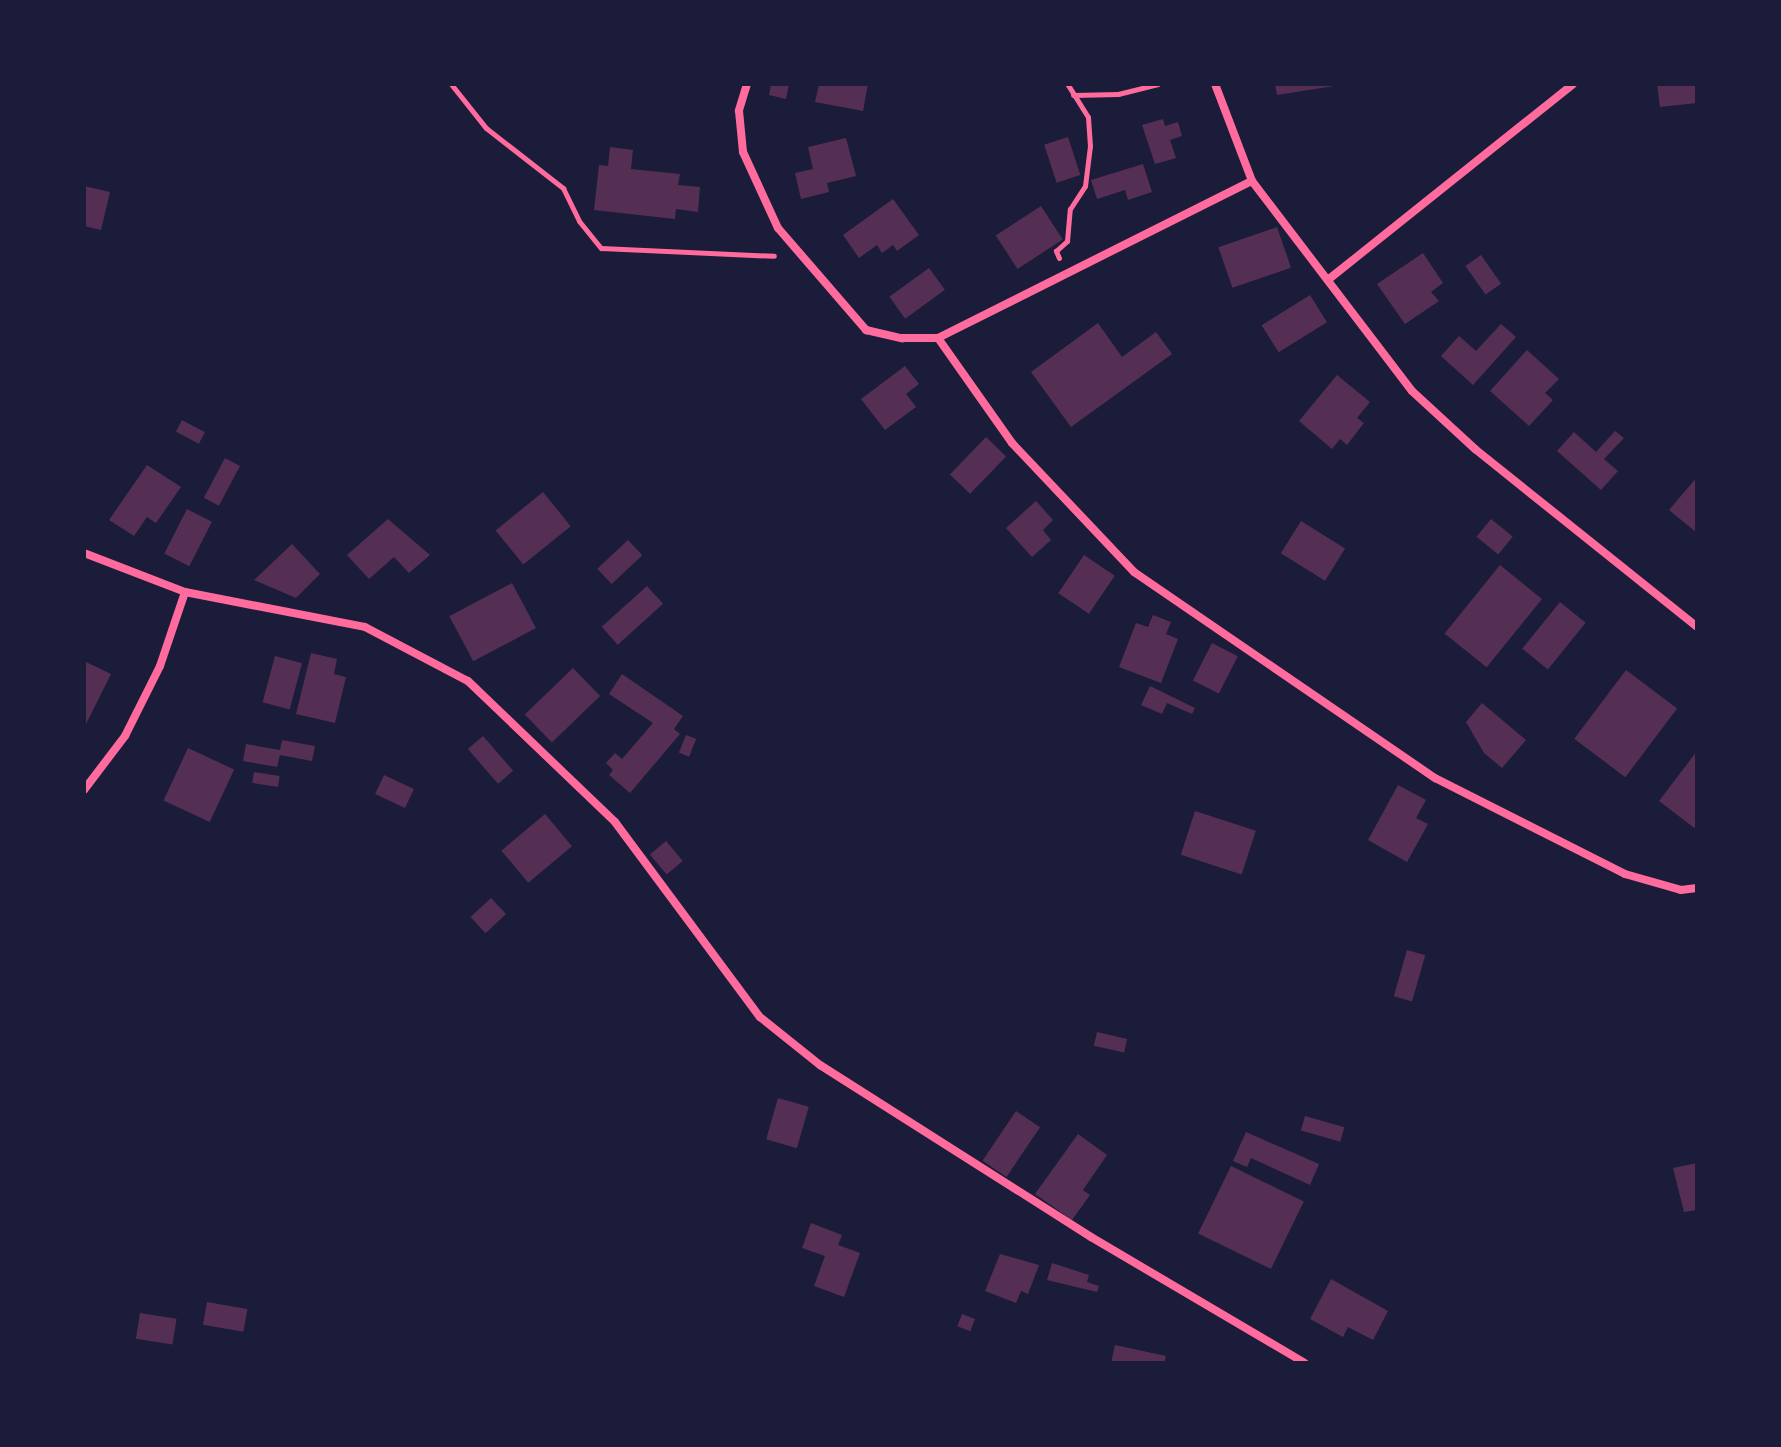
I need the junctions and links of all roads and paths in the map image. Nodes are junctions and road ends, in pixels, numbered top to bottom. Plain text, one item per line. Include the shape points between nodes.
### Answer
1 (451, 84) edge
2 (747, 84) edge
3 (1067, 84) edge
4 (1158, 84) edge
5 (1215, 84) edge
6 (1573, 84) edge
7 (1073, 95) junction
8 (1252, 181) junction
9 (801, 254) junction
10 (1066, 274) junction
11 (1329, 279) junction
12 (938, 338) junction
13 (84, 553) edge
14 (185, 592) junction
15 (1697, 627) edge
16 (84, 790) edge
17 (1697, 888) edge
18 (1305, 1363) edge

1 - 9 path via 486,128 563,188 579,221 601,248
2 - 9 street via 739,111 743,152 778,228
3 - 7 path
4 - 7 path via 1118,94
5 - 8 street
6 - 11 street
7 - 10 path via 1088,117 1090,146 1085,186 1070,209 1067,241 1056,251
8 - 10 street
8 - 11 street
9 - 12 street via 866,330
10 - 12 street
11 - 15 street via 1412,391 1475,449
12 - 17 street via 1012,443 1134,572 1435,778 1625,874 1681,890
13 - 14 street
14 - 16 street via 160,666 125,736
14 - 18 street via 365,627 468,681 615,822 760,1017 820,1065 1091,1237

